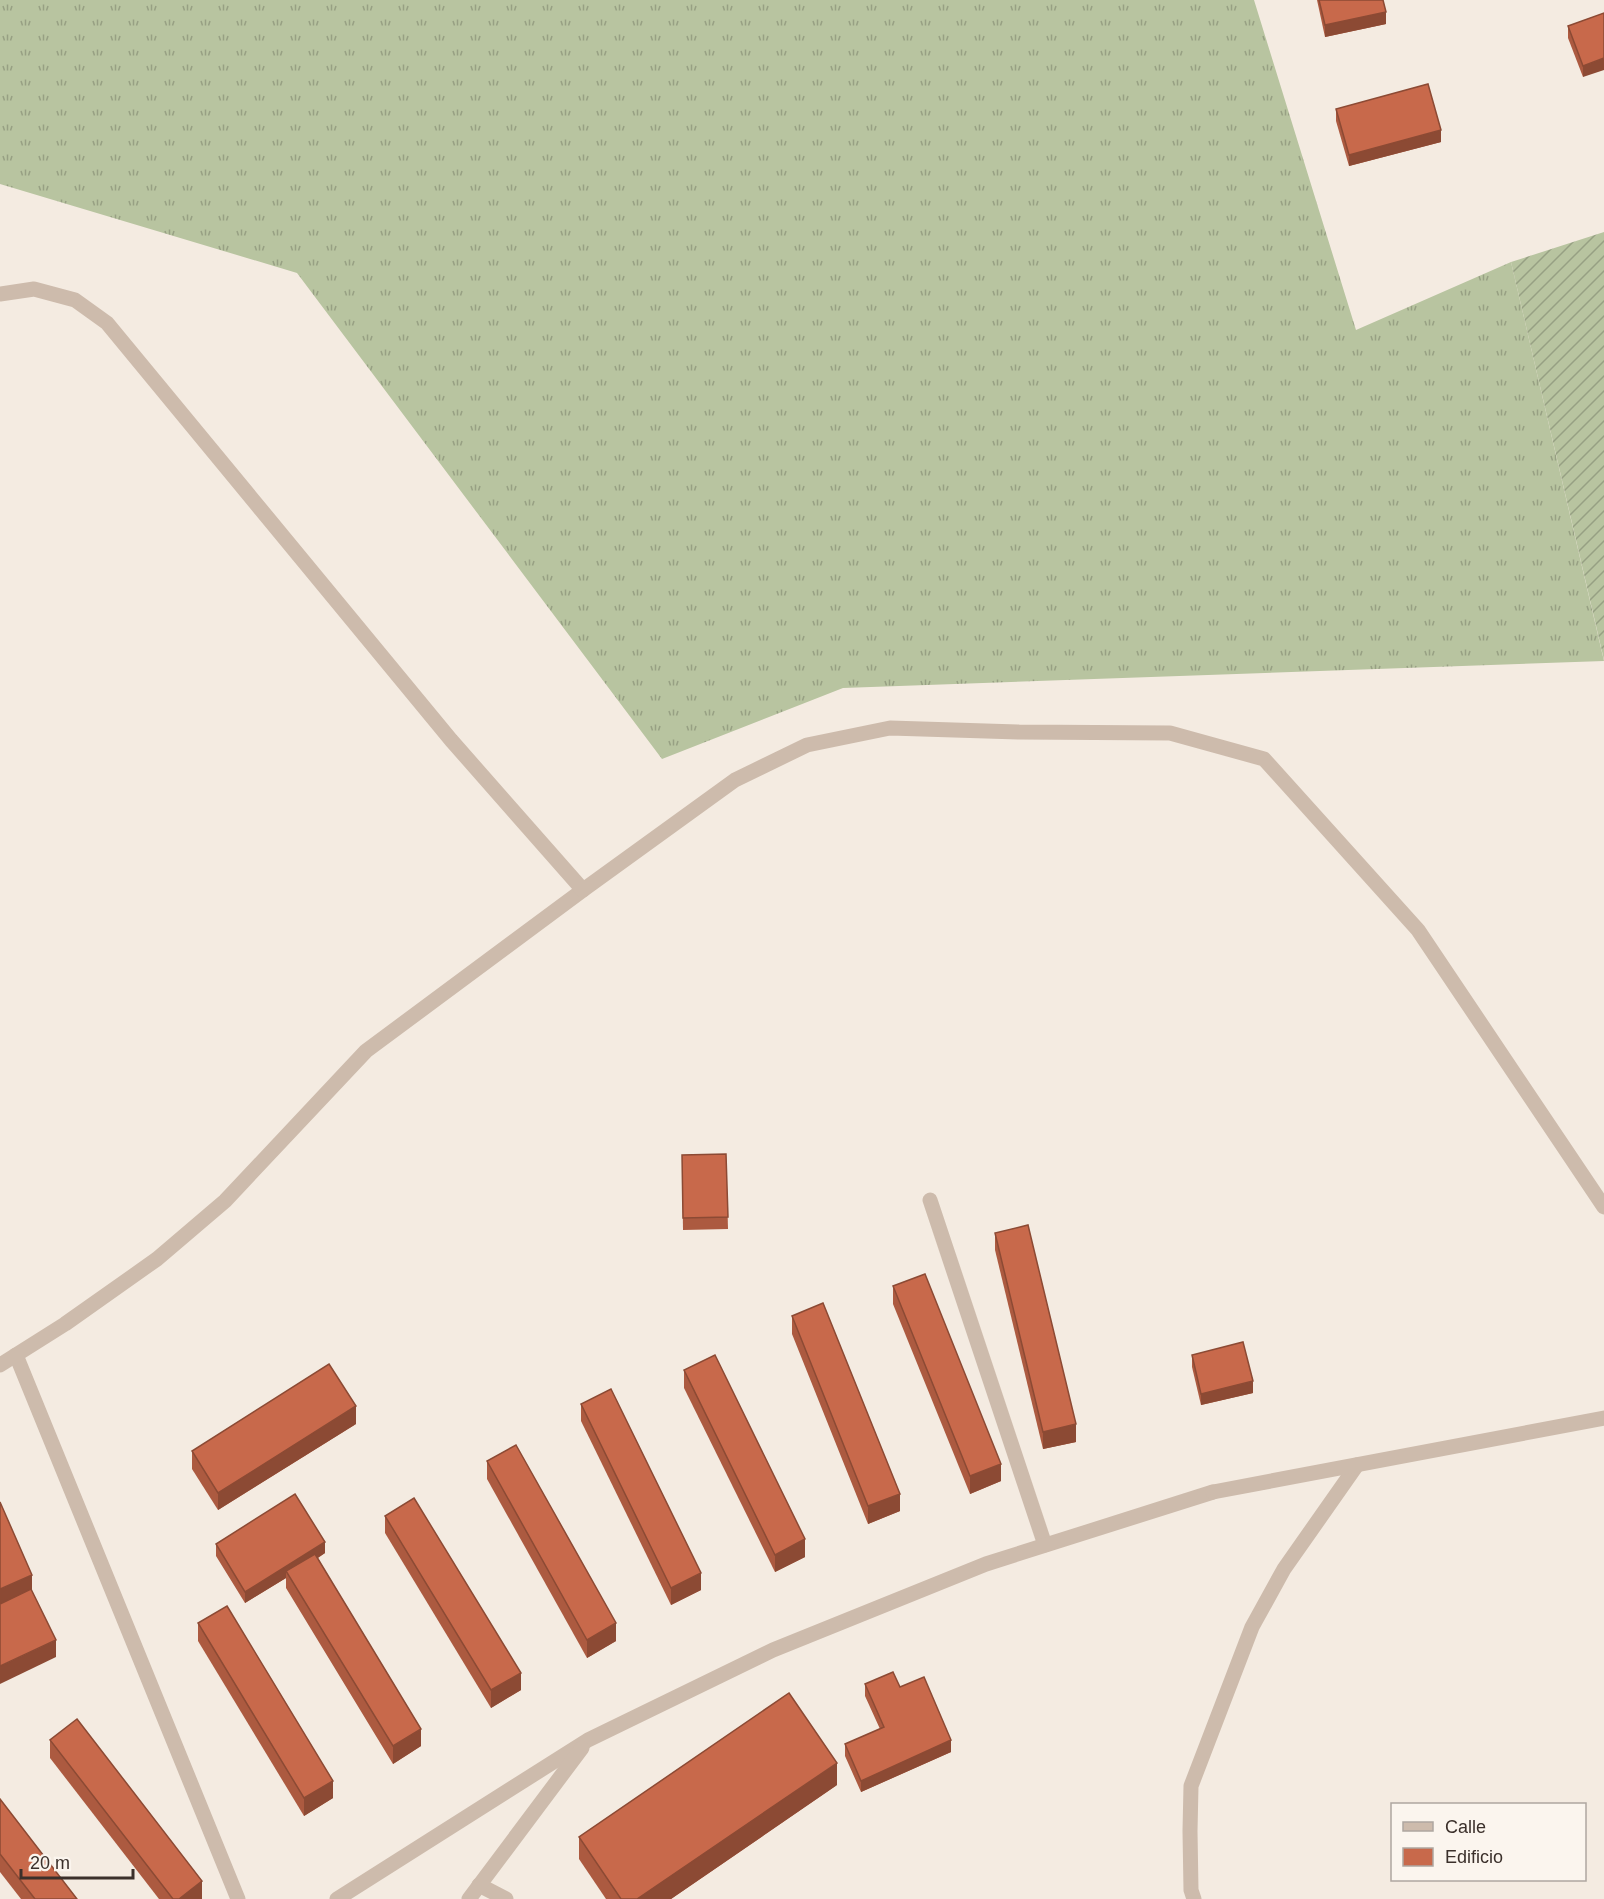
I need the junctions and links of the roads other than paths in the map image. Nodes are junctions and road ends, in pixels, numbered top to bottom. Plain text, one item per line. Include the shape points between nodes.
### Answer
1 (0, 294) edge
2 (583, 890) junction
3 (930, 1200) dead end
4 (1604, 1207) edge
5 (16, 1355) junction
6 (0, 1365) edge
7 (1604, 1418) edge
8 (1357, 1465) junction
9 (1045, 1545) junction
10 (588, 1740) junction
11 (479, 1885) junction
12 (238, 1899) edge
13 (337, 1899) edge
14 (469, 1899) edge
15 (506, 1899) edge
16 (1194, 1899) edge

1 - 2 street via 34,289 75,300 107,323 451,740
2 - 4 street via 735,780 807,745 890,728 1170,733 1264,759 1418,930
2 - 5 street via 366,1052 225,1201 157,1259
3 - 9 street
5 - 6 street
5 - 12 street
7 - 8 street
8 - 9 street via 1213,1492
8 - 16 street via 1284,1569 1252,1627 1191,1786
9 - 10 street via 986,1564 773,1650
10 - 11 street
10 - 13 street
11 - 14 street
11 - 15 street

